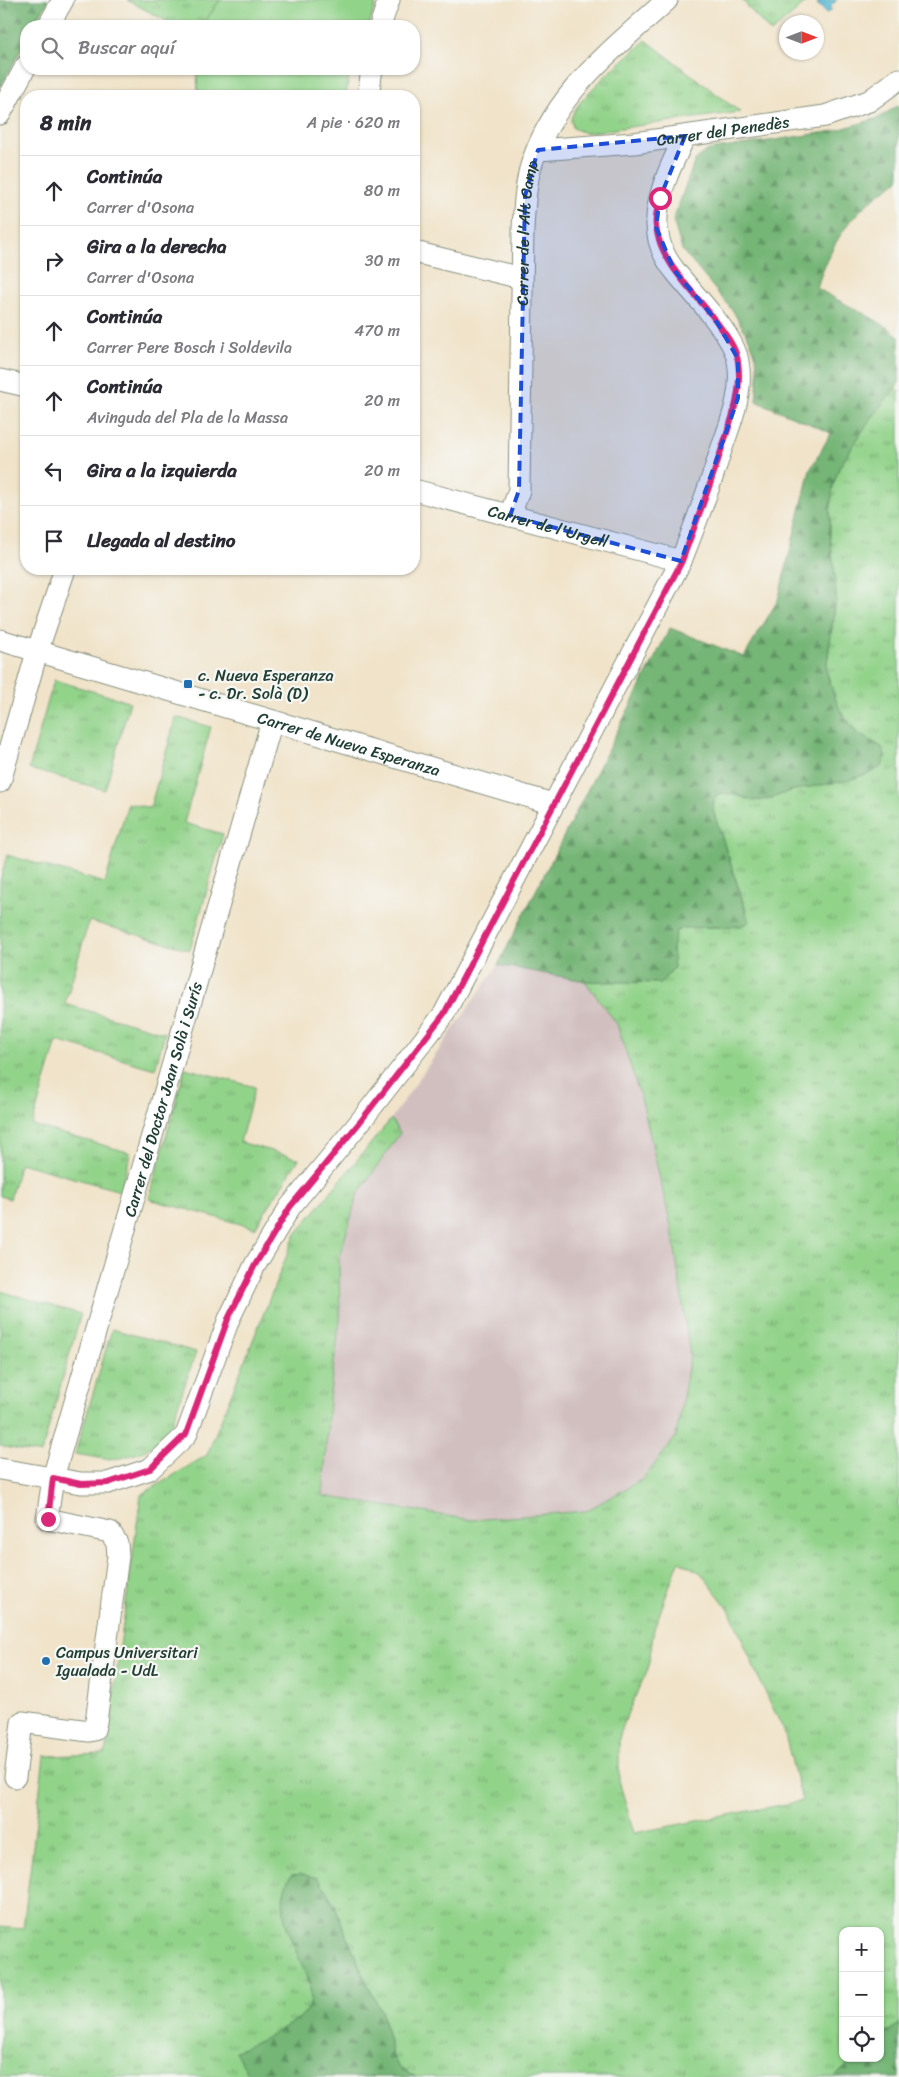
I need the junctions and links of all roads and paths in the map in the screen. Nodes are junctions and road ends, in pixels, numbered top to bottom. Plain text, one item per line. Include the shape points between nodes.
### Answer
1 (63, 0) edge
2 (390, 0) edge
3 (666, 0) edge
4 (51, 20) edge
5 (382, 20) edge
6 (21, 75) edge
7 (371, 75) edge
8 (899, 79) edge
9 (369, 90) edge
10 (0, 114) edge
11 (685, 136) junction
12 (538, 150) junction
13 (420, 253) edge
14 (521, 278) junction
15 (0, 380) edge
16 (20, 385) edge
17 (420, 492) edge
18 (510, 516) junction
19 (682, 561) junction
20 (62, 575) edge
21 (0, 640) edge
22 (37, 652) junction
23 (272, 721) junction
24 (0, 782) edge
25 (553, 804) junction
26 (0, 1469) edge
27 (53, 1478) junction
28 (15, 1777) dead end

1 - 4 street
2 - 5 street
3 - 12 street, Carrer de l'Alt Camp via 576,86 559,107
6 - 10 street
7 - 9 street
8 - 11 street, Carrer del Penedès via 869,101 836,114
11 - 12 street, Carrer del Penedès via 634,144
11 - 19 street via 669,169 656,227 662,248 674,270 730,341 738,359 738,398
12 - 14 street, Carrer de l'Alt Camp via 525,196
13 - 14 street
14 - 18 street, Carrer de l'Alt Camp via 518,490
15 - 16 street
17 - 18 street, Carrer de l'Urgell
18 - 19 street, Carrer de l'Urgell
19 - 25 street
20 - 22 street
21 - 22 street, Carrer de Nueva Esperanza
22 - 23 street, Carrer de Nueva Esperanza
22 - 24 street
23 - 25 street, Carrer de Nueva Esperanza
23 - 27 street, Carrer del Doctor Joan Solà i Surís
25 - 27 street via 444,1014 290,1207 255,1265 228,1319 186,1434 150,1469 108,1483 81,1484
26 - 27 street
27 - 28 street, Carrer del Doctor Joan Solà i Surís via 48,1519 110,1532 117,1543 118,1556 94,1730 22,1722

